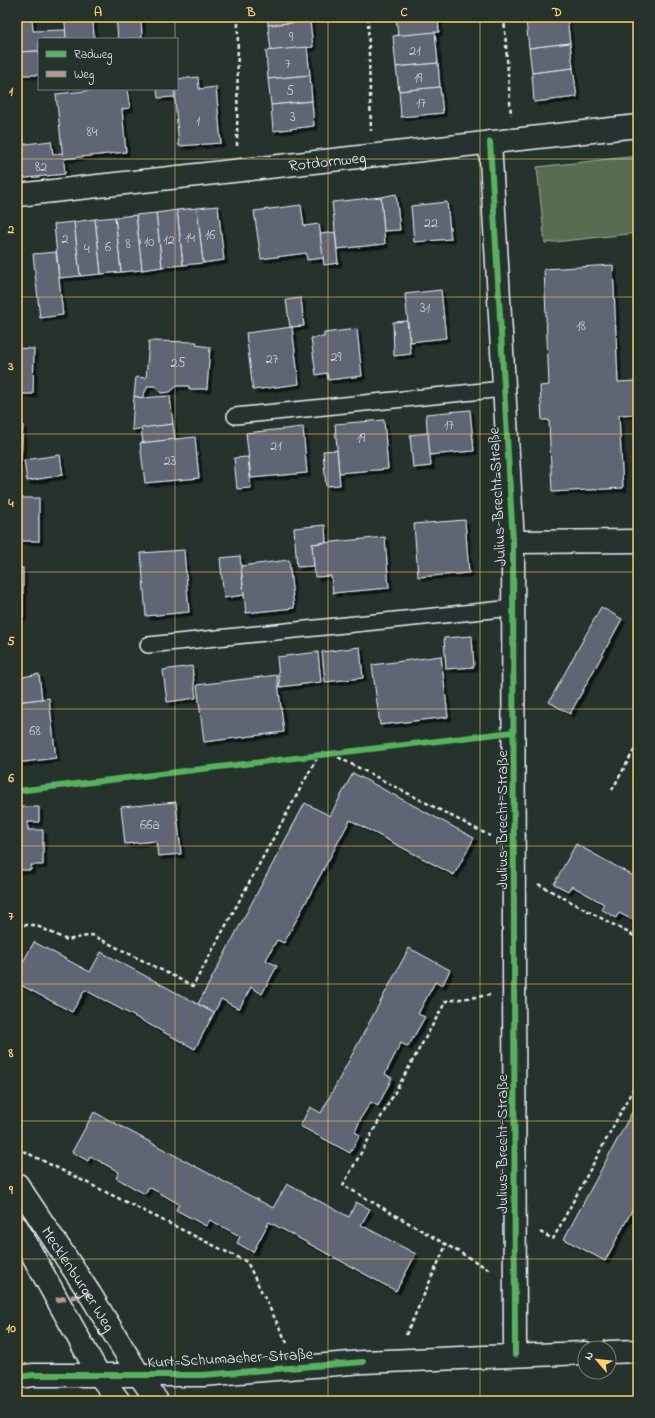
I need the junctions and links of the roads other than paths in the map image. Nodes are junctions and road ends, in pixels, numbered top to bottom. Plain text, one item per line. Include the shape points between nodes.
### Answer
1 (638, 126) edge
2 (490, 142) junction
3 (17, 194) edge
4 (503, 389) junction
5 (235, 416) dead end
6 (638, 541) edge
7 (513, 542) junction
8 (513, 608) junction
9 (148, 645) dead end
10 (17, 1184) edge
11 (17, 1227) edge
12 (638, 1351) edge
13 (617, 1352) edge
14 (577, 1353) edge
15 (515, 1355) junction
16 (99, 1375) junction
17 (139, 1375) junction
18 (17, 1377) edge
19 (118, 1401) edge
20 (157, 1401) edge

1 - 2 street, Rotdornweg
2 - 3 street, Rotdornweg
2 - 4 street, Julius-Brecht-Straße
4 - 5 lane
4 - 7 street, Julius-Brecht-Straße
6 - 7 street
7 - 8 street, Julius-Brecht-Straße
8 - 9 lane
8 - 15 street, Julius-Brecht-Straße
10 - 17 street, Mecklenburger Weg via 90,1294
11 - 16 street, Mecklenburger Weg
12 - 13 street
14 - 15 street, Kurt-Schumacher-Straße
15 - 17 street, Kurt-Schumacher-Straße via 203,1375
16 - 17 street, Kurt-Schumacher-Straße
16 - 18 street
16 - 19 street, Mecklenburger Weg
17 - 20 street, Mecklenburger Weg

